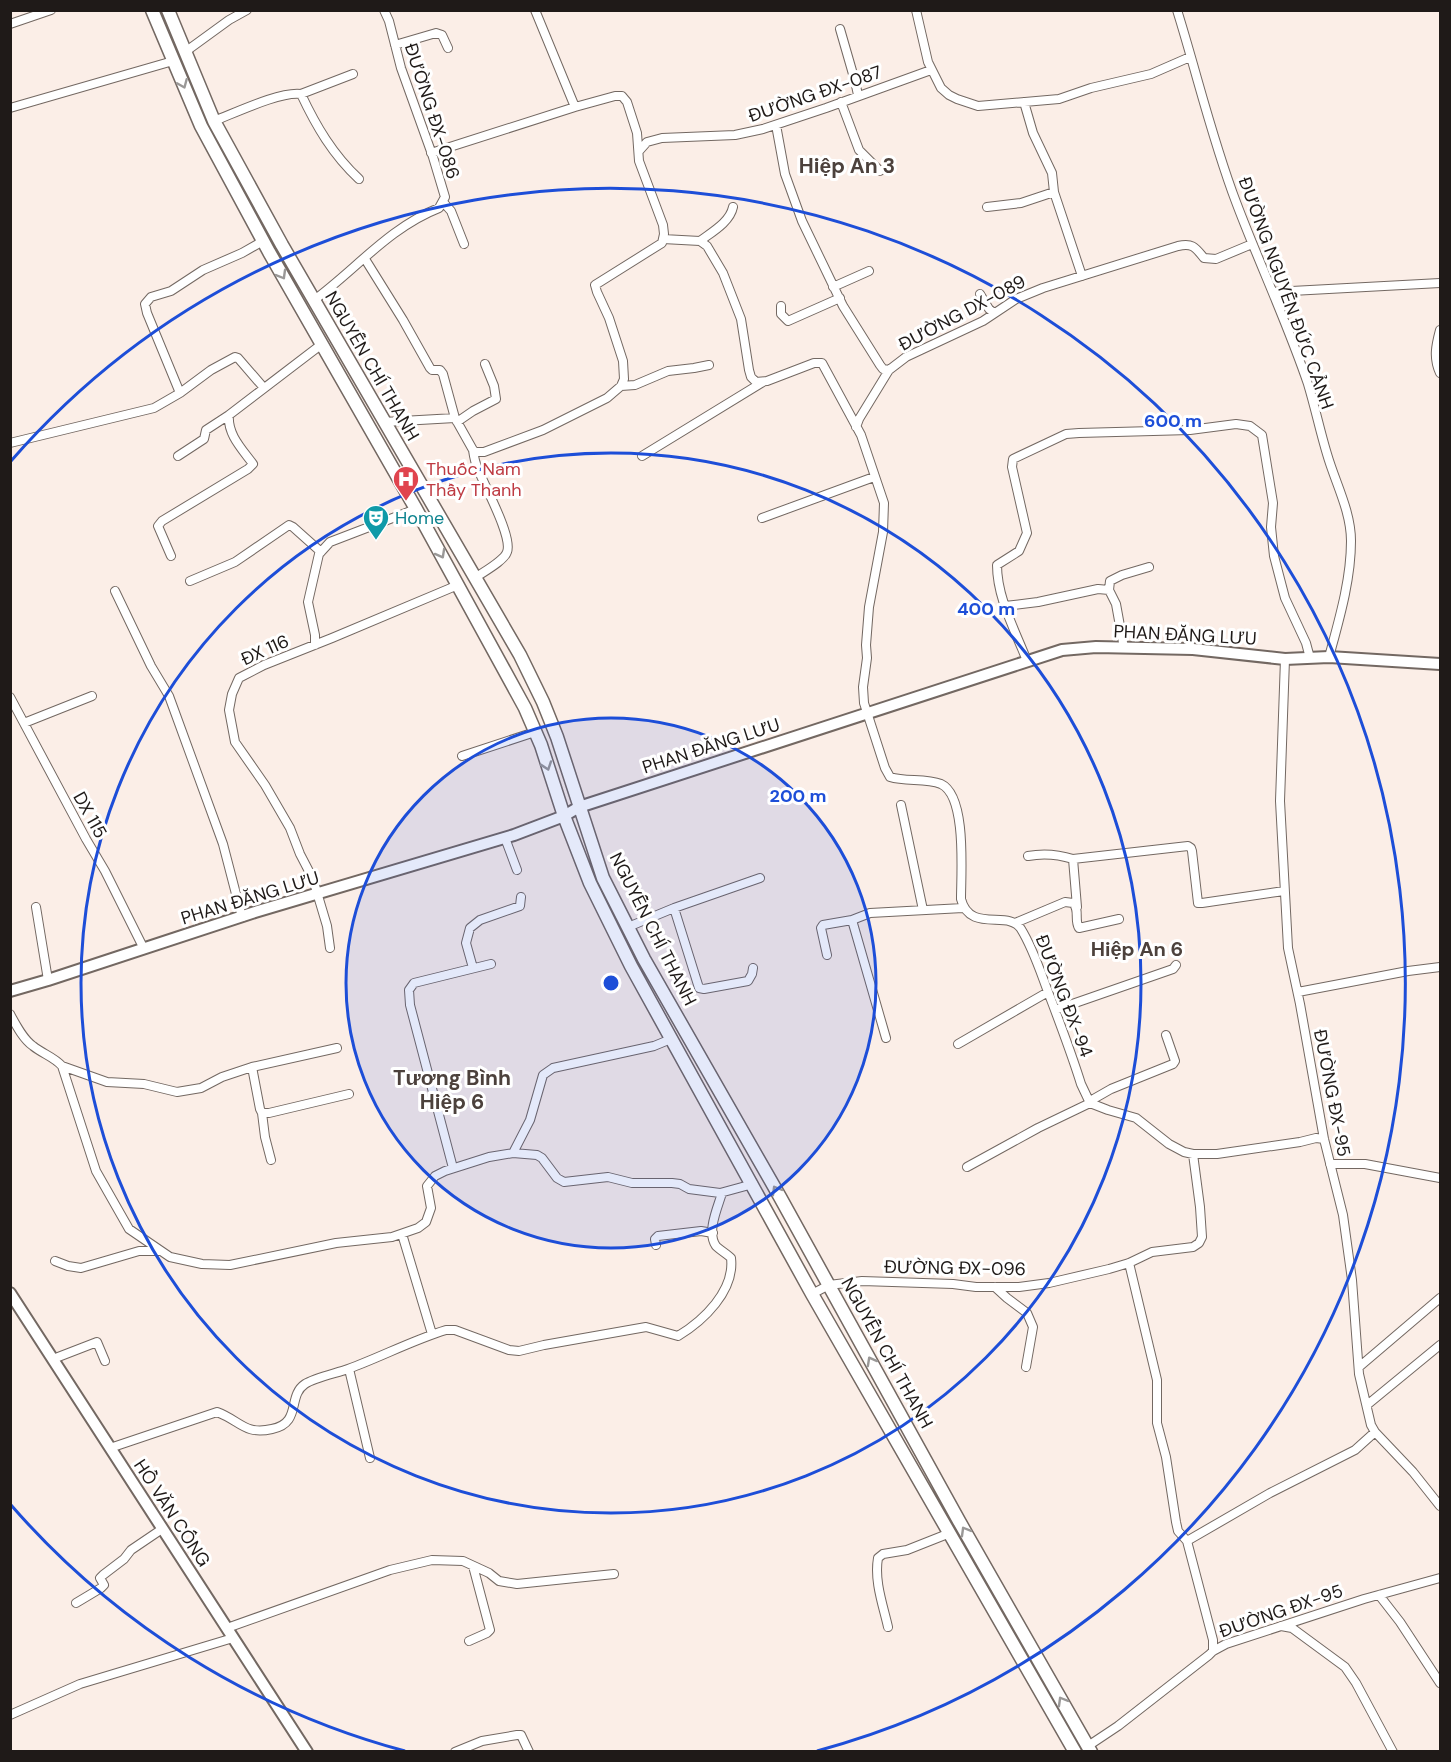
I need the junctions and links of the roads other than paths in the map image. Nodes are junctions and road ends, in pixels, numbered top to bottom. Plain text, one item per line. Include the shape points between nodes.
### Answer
1 (51, 10) edge
2 (152, 10) edge
3 (168, 10) edge
4 (247, 10) edge
5 (384, 10) edge
6 (535, 10) edge
7 (916, 10) edge
8 (1177, 10) edge
9 (10, 24) edge
10 (840, 29) dead end
11 (395, 45) junction
12 (448, 48) dead end
13 (185, 52) junction
14 (1190, 57) junction
15 (173, 61) junction
16 (931, 70) junction
17 (353, 74) dead end
18 (302, 94) junction
19 (858, 95) junction
20 (841, 102) junction
21 (1024, 102) junction
22 (575, 107) junction
23 (10, 108) edge
24 (214, 121) junction
25 (776, 125) junction
26 (201, 126) junction
27 (639, 151) junction
28 (431, 153) junction
29 (880, 171) dead end
30 (359, 179) dead end
31 (1054, 192) junction
32 (443, 202) junction
33 (733, 207) dead end
34 (987, 207) dead end
35 (663, 239) junction
36 (263, 241) junction
37 (700, 241) junction
38 (464, 244) dead end
39 (1252, 244) junction
40 (365, 259) junction
41 (870, 271) dead end
42 (1082, 276) junction
43 (1440, 283) edge
44 (833, 287) junction
45 (1273, 292) junction
46 (980, 294) dead end
47 (840, 298) junction
48 (314, 300) junction
49 (781, 306) dead end
50 (994, 313) junction
51 (1440, 330) edge
52 (322, 344) junction
53 (485, 364) dead end
54 (709, 365) dead end
55 (889, 370) junction
56 (1440, 373) edge
57 (764, 382) junction
58 (621, 386) junction
59 (264, 388) junction
60 (180, 393) junction
61 (228, 415) junction
62 (456, 420) junction
63 (384, 422) junction
64 (856, 427) junction
65 (370, 430) junction
66 (10, 443) edge
67 (473, 450) junction
68 (178, 456) dead end
69 (642, 456) dead end
70 (874, 477) junction
71 (416, 509) junction
72 (762, 518) dead end
73 (321, 552) junction
74 (171, 556) dead end
75 (1149, 567) dead end
76 (475, 578) junction
77 (190, 581) dead end
78 (458, 585) junction
79 (1109, 590) junction
80 (115, 591) dead end
81 (1005, 606) junction
82 (315, 645) junction
83 (1124, 648) junction
84 (1329, 657) junction
85 (1310, 658) junction
86 (1285, 659) junction
87 (1027, 661) junction
88 (1440, 664) edge
89 (92, 696) dead end
90 (10, 697) edge
91 (867, 713) junction
92 (24, 723) junction
93 (535, 732) junction
94 (462, 756) dead end
95 (901, 805) dead end
96 (579, 807) junction
97 (564, 816) junction
98 (505, 838) junction
99 (1028, 856) dead end
100 (1072, 859) junction
101 (517, 870) dead end
102 (760, 878) dead end
103 (1284, 891) junction
104 (318, 894) junction
105 (521, 897) dead end
106 (36, 907) dead end
107 (1077, 907) junction
108 (674, 908) junction
109 (963, 908) junction
110 (923, 910) junction
111 (242, 917) junction
112 (1119, 919) dead end
113 (852, 920) junction
114 (1015, 923) junction
115 (628, 927) junction
116 (330, 948) dead end
117 (144, 949) junction
118 (828, 956) dead end
119 (491, 964) dead end
120 (1176, 965) dead end
121 (1440, 967) edge
122 (473, 968) junction
123 (753, 968) dead end
124 (48, 980) junction
125 (10, 991) edge
126 (1048, 992) junction
127 (1298, 992) junction
128 (1055, 1010) junction
129 (10, 1014) edge
130 (686, 1031) junction
131 (1166, 1035) dead end
132 (886, 1038) dead end
133 (671, 1039) junction
134 (958, 1044) dead end
135 (337, 1048) dead end
136 (62, 1066) junction
137 (252, 1067) junction
138 (349, 1094) dead end
139 (1090, 1102) junction
140 (262, 1113) junction
141 (1324, 1139) junction
142 (513, 1153) junction
143 (1193, 1154) junction
144 (271, 1160) dead end
145 (1330, 1164) junction
146 (967, 1167) dead end
147 (453, 1168) junction
148 (1440, 1178) edge
149 (753, 1184) junction
150 (722, 1193) junction
151 (712, 1233) junction
152 (402, 1234) junction
153 (656, 1245) dead end
154 (162, 1251) junction
155 (55, 1261) dead end
156 (1130, 1263) junction
157 (829, 1285) junction
158 (996, 1287) junction
159 (812, 1294) junction
160 (1440, 1298) edge
161 (12, 1299) edge
162 (432, 1334) junction
163 (1440, 1345) edge
164 (53, 1359) junction
165 (105, 1361) dead end
166 (1026, 1366) dead end
167 (1359, 1367) junction
168 (349, 1369) junction
169 (1367, 1405) junction
170 (1375, 1432) junction
171 (110, 1448) junction
172 (370, 1458) dead end
173 (1440, 1506) edge
174 (162, 1528) junction
175 (950, 1533) junction
176 (1187, 1540) junction
177 (473, 1566) junction
178 (614, 1574) dead end
179 (1440, 1578) edge
180 (1379, 1595) junction
181 (76, 1603) dead end
182 (1280, 1626) junction
183 (888, 1627) dead end
184 (230, 1633) junction
185 (469, 1641) dead end
186 (1213, 1651) junction
187 (1440, 1683) edge
188 (10, 1715) edge
189 (1083, 1750) edge
190 (307, 1752) edge
191 (455, 1752) edge
192 (529, 1752) edge
193 (1393, 1752) edge

1 - 9 street
2 - 15 main road, NGUYỄN CHÍ THANH
3 - 13 main road, NGUYỄN CHÍ THANH
4 - 13 street
5 - 11 street, ĐƯỜNG ĐX-086
6 - 22 street
7 - 16 street
8 - 14 street, ĐƯỜNG NGUYỄN ĐỨC CẢNH
10 - 19 street
11 - 12 street via 436,33 442,35
11 - 28 street, ĐƯỜNG ĐX-086
13 - 24 main road, NGUYỄN CHÍ THANH
14 - 21 street via 1151,74 1059,99
14 - 39 street, ĐƯỜNG NGUYỄN ĐỨC CẢNH via 1215,143
15 - 23 street
15 -> 26 main road, NGUYỄN CHÍ THANH
16 - 19 street, ĐƯỜNG ĐX-087
16 - 21 street via 941,88 966,103 978,106
17 - 18 street
18 - 24 street via 280,96
18 - 30 street via 322,135
19 - 20 street, ĐƯỜNG ĐX-087
20 - 25 street, ĐƯỜNG ĐX-087
20 - 29 street via 859,150
21 - 31 street via 1033,133 1052,173
22 - 27 street via 622,96 634,123
22 - 28 street
24 - 26 main road
24 - 48 main road, NGUYỄN CHÍ THANH
25 - 27 street, ĐƯỜNG ĐX-087 via 735,135 660,138 647,142
25 - 44 street via 785,174
26 - 36 main road, NGUYỄN CHÍ THANH
27 - 35 street via 640,166 663,225
28 - 32 street, ĐƯỜNG ĐX-086 via 445,197
31 - 34 street via 1021,203
31 - 42 street
32 - 38 street via 451,211
32 - 40 street, ĐƯỜNG ĐX-086 via 399,230
33 - 37 street via 731,215
35 - 37 street
35 - 58 street via 656,248 595,285 623,361
36 -> 52 main road, NGUYỄN CHÍ THANH
36 - 60 street via 203,270 171,291 151,297 145,304
37 - 57 street via 723,273 741,319 752,377 756,382
39 - 42 street, ĐƯỜNG DX-089 via 1208,259 1188,244
39 - 45 street, ĐƯỜNG NGUYỄN ĐỨC CẢNH
40 - 48 street, ĐƯỜNG ĐX-086
40 - 62 street via 429,368 443,374
41 - 44 street
42 - 50 street, ĐƯỜNG DX-089 via 1016,299
43 - 45 street
44 - 47 street
45 - 84 street, ĐƯỜNG NGUYỄN ĐỨC CẢNH via 1308,386 1348,520 1351,541 1344,600
46 - 50 street
47 - 49 street via 788,321 781,314
47 - 55 street via 880,365
48 - 63 main road, NGUYỄN CHÍ THANH
50 - 55 street, ĐƯỜNG DX-089 via 906,357
51 - 56 street via 1435,351
52 - 59 street
52 - 65 main road, NGUYỄN CHÍ THANH
53 - 62 street via 496,399
54 - 58 street via 668,371 635,385
55 - 64 street, ĐƯỜNG DX-089
57 - 64 street via 822,363
57 - 69 street
58 - 67 street via 607,398 543,430 496,449
59 - 60 street via 235,357
59 - 61 street
60 - 66 street via 146,410
61 - 68 street via 206,430 204,439
61 - 74 street via 230,431 253,464 162,520 158,526
62 - 63 street
62 - 67 street
63 - 65 main road
63 - 76 main road, NGUYỄN CHÍ THANH
64 - 70 street
65 - 71 main road, NGUYỄN CHÍ THANH
67 - 76 street via 508,543 504,557
70 - 72 street
70 - 91 street via 885,512 869,607 863,687
71 - 73 street via 330,542
71 -> 78 main road, NGUYỄN CHÍ THANH
73 - 77 street via 290,525 232,564
73 - 82 street via 308,602
75 - 79 street via 1110,581
76 - 96 main road, NGUYỄN CHÍ THANH via 543,702
78 - 82 street, ĐX 116
78 - 93 main road, NGUYỄN CHÍ THANH
79 - 81 street
79 - 83 street via 1116,604
80 - 111 street via 169,696 223,844
81 - 85 street via 997,565 1019,551 1027,533 1013,459 1066,434 1250,426 1262,435 1273,503 1270,526 1274,556 1285,598
81 - 87 street
82 - 104 street, ĐX 116 via 239,678 229,710 235,742 290,828
83 - 86 street, PHAN ĐĂNG LƯU via 1193,649
83 - 87 street, PHAN ĐĂNG LƯU via 1062,650
84 - 85 street, PHAN ĐĂNG LƯU
84 - 88 street, PHAN ĐĂNG LƯU
85 - 86 street, PHAN ĐĂNG LƯU
86 - 103 street, ĐƯỜNG ĐX-95 via 1280,801
87 - 91 street, PHAN ĐĂNG LƯU
89 - 92 street
90 - 92 street, DX 115
91 - 96 street, PHAN ĐĂNG LƯU
91 - 109 street via 890,777 939,784 950,790 962,839
92 - 117 street, DX 115
93 - 94 street
93 -> 97 main road, NGUYỄN CHÍ THANH
95 - 110 street
96 - 97 street, PHAN ĐĂNG LƯU
96 - 115 main road, NGUYỄN CHÍ THANH via 603,878
97 - 98 street, PHAN ĐĂNG LƯU
97 - 133 main road, NGUYỄN CHÍ THANH via 590,883
98 - 101 street
98 - 104 street, PHAN ĐĂNG LƯU
99 - 100 street via 1053,854
100 - 103 street via 1188,846 1192,851 1198,903
100 - 107 street
102 - 108 street
103 - 127 street, ĐƯỜNG ĐX-95 via 1288,948
104 - 111 street, PHAN ĐĂNG LƯU
104 - 116 street, ĐX 116
105 - 122 street via 520,906 480,920 470,928 466,943
106 - 124 street
107 - 112 street via 1080,928
107 - 114 street via 1065,902
108 - 115 street
108 - 123 street via 699,988 748,981
109 - 110 street
109 - 114 street, ĐƯỜNG ĐX-94 via 976,917
110 - 113 street via 870,913
111 - 117 street, PHAN ĐĂNG LƯU
113 - 118 street via 820,928
113 - 132 street
114 - 126 street, ĐƯỜNG ĐX-94 via 1034,953
115 - 130 main road, NGUYỄN CHÍ THANH
117 - 124 street, PHAN ĐĂNG LƯU
119 - 122 street
120 - 128 street
121 - 127 street
122 - 147 street via 414,984 408,990
124 - 125 street, PHAN ĐĂNG LƯU
126 - 128 street, ĐƯỜNG ĐX-94
126 - 134 street
127 - 141 street, ĐƯỜNG ĐX-95
128 - 139 street, ĐƯỜNG ĐX-94
129 - 136 street via 32,1045
130 - 133 main road
157 -> 130 main road, NGUYỄN CHÍ THANH
131 - 139 street via 1173,1064 1111,1089
133 - 142 street via 554,1068 543,1075 530,1120
133 - 149 main road, NGUYỄN CHÍ THANH
135 - 137 street
136 - 137 street via 107,1082 144,1084 177,1092 201,1088
136 - 154 street via 96,1171 129,1229
137 - 140 street
138 - 140 street
139 - 143 street via 1136,1118 1169,1144
139 - 146 street
140 - 144 street
141 - 143 street
141 - 145 street, ĐƯỜNG ĐX-95
142 - 147 street
142 - 150 street via 543,1158 564,1182 608,1177 632,1183 680,1184 689,1189
143 - 156 street, ĐƯỜNG ĐX-096 via 1200,1207 1199,1243 1152,1252
145 - 148 street via 1365,1164
145 - 167 street, ĐƯỜNG ĐX-95 via 1345,1226
147 - 152 street via 435,1176 427,1186 431,1208 426,1222
149 - 150 street
149 - 159 main road, NGUYỄN CHÍ THANH
150 - 151 street
151 - 153 street via 658,1236
151 - 162 street via 717,1247 731,1258 725,1289 718,1301 678,1336 646,1327 519,1352 455,1330
152 - 154 street via 230,1265 202,1264 170,1257
152 - 162 street
154 - 155 street via 140,1251 81,1268
156 - 158 street, ĐƯỜNG ĐX-096 via 1048,1282
156 - 176 street via 1157,1380 1157,1423 1178,1532
157 - 158 street, ĐƯỜNG ĐX-096 via 862,1281
157 - 159 street
189 -> 157 main road, NGUYỄN CHÍ THANH
158 - 166 street via 1027,1313 1033,1327
159 - 175 main road, NGUYỄN CHÍ THANH
160 - 167 street
161 - 164 street, HỒ VĂN CỐNG
162 - 168 street
163 - 169 street
164 - 165 street via 98,1342
164 - 171 street, HỒ VĂN CỐNG
167 - 169 street, ĐƯỜNG ĐX-95
168 - 171 street via 305,1384 288,1421 274,1429 254,1431 217,1412
168 - 172 street
169 - 170 street, ĐƯỜNG ĐX-95
170 - 173 street, ĐƯỜNG ĐX-95
170 - 176 street via 1355,1450
171 - 174 street, HỒ VĂN CỐNG
174 - 181 street via 102,1575 102,1588
174 - 184 street, HỒ VĂN CỐNG
175 - 183 street via 880,1556 877,1572
175 - 189 main road, NGUYỄN CHÍ THANH
176 - 186 street
177 - 178 street via 499,1581 517,1584
177 - 184 street via 463,1561 432,1560 390,1570
177 - 185 street via 490,1630
179 - 180 street, ĐƯỜNG ĐX-95
180 - 182 street, ĐƯỜNG ĐX-95
180 - 187 street
182 - 186 street, ĐƯỜNG ĐX-95
182 - 193 street via 1292,1628 1344,1668
184 - 188 street via 80,1684
184 - 190 street, HỒ VĂN CỐNG
186 - 189 street, ĐƯỜNG ĐX-95
191 - 192 street via 482,1741 517,1735 521,1735

